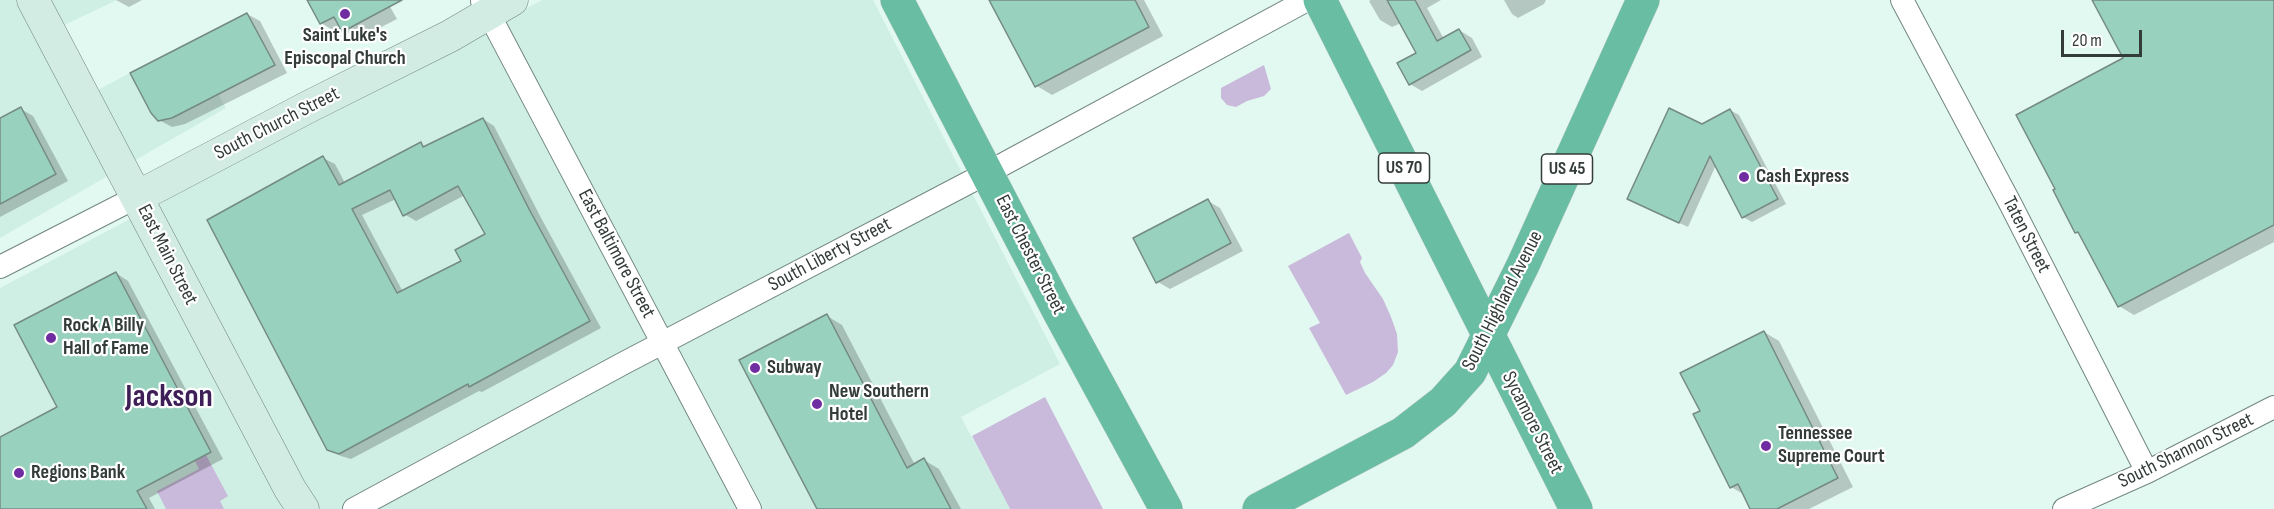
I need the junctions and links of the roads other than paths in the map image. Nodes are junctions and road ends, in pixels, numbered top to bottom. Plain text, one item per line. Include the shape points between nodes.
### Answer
1 (33, 0) edge
2 (897, 0) edge
3 (1307, 0) edge
4 (1320, 0) edge
5 (1643, 0) edge
6 (1902, 0) edge
7 (494, 4) edge
8 (987, 173) junction
9 (137, 197) junction
10 (0, 267) edge
11 (1488, 337) junction
12 (662, 343) junction
13 (2274, 407) edge
14 (2147, 472) junction
15 (303, 509) edge
16 (354, 509) edge
17 (750, 509) edge
18 (1166, 509) edge
19 (1259, 509) edge
20 (1576, 509) edge
21 (2064, 509) edge

1 - 9 main road, East Main Street
2 - 8 highway, East Chester Street
3 - 8 street, South Liberty Street
4 - 11 highway, US 70
5 - 11 highway, South Highland Avenue / US 45
6 - 14 street, Taten Street
7 - 9 main road, South Church Street via 450,36
7 - 12 street, East Baltimore Street
8 - 12 street, South Liberty Street
8 - 18 highway, East Chester Street
9 - 10 street
9 - 15 main road, East Main Street
11 - 19 highway, South Highland Avenue / US 45 via 1470,372 1443,402 1403,433
11 - 20 highway, Sycamore Street
12 - 16 street, South Liberty Street
12 - 17 street, East Baltimore Street
13 - 14 street, South Shannon Street
14 - 21 street, South Shannon Street

